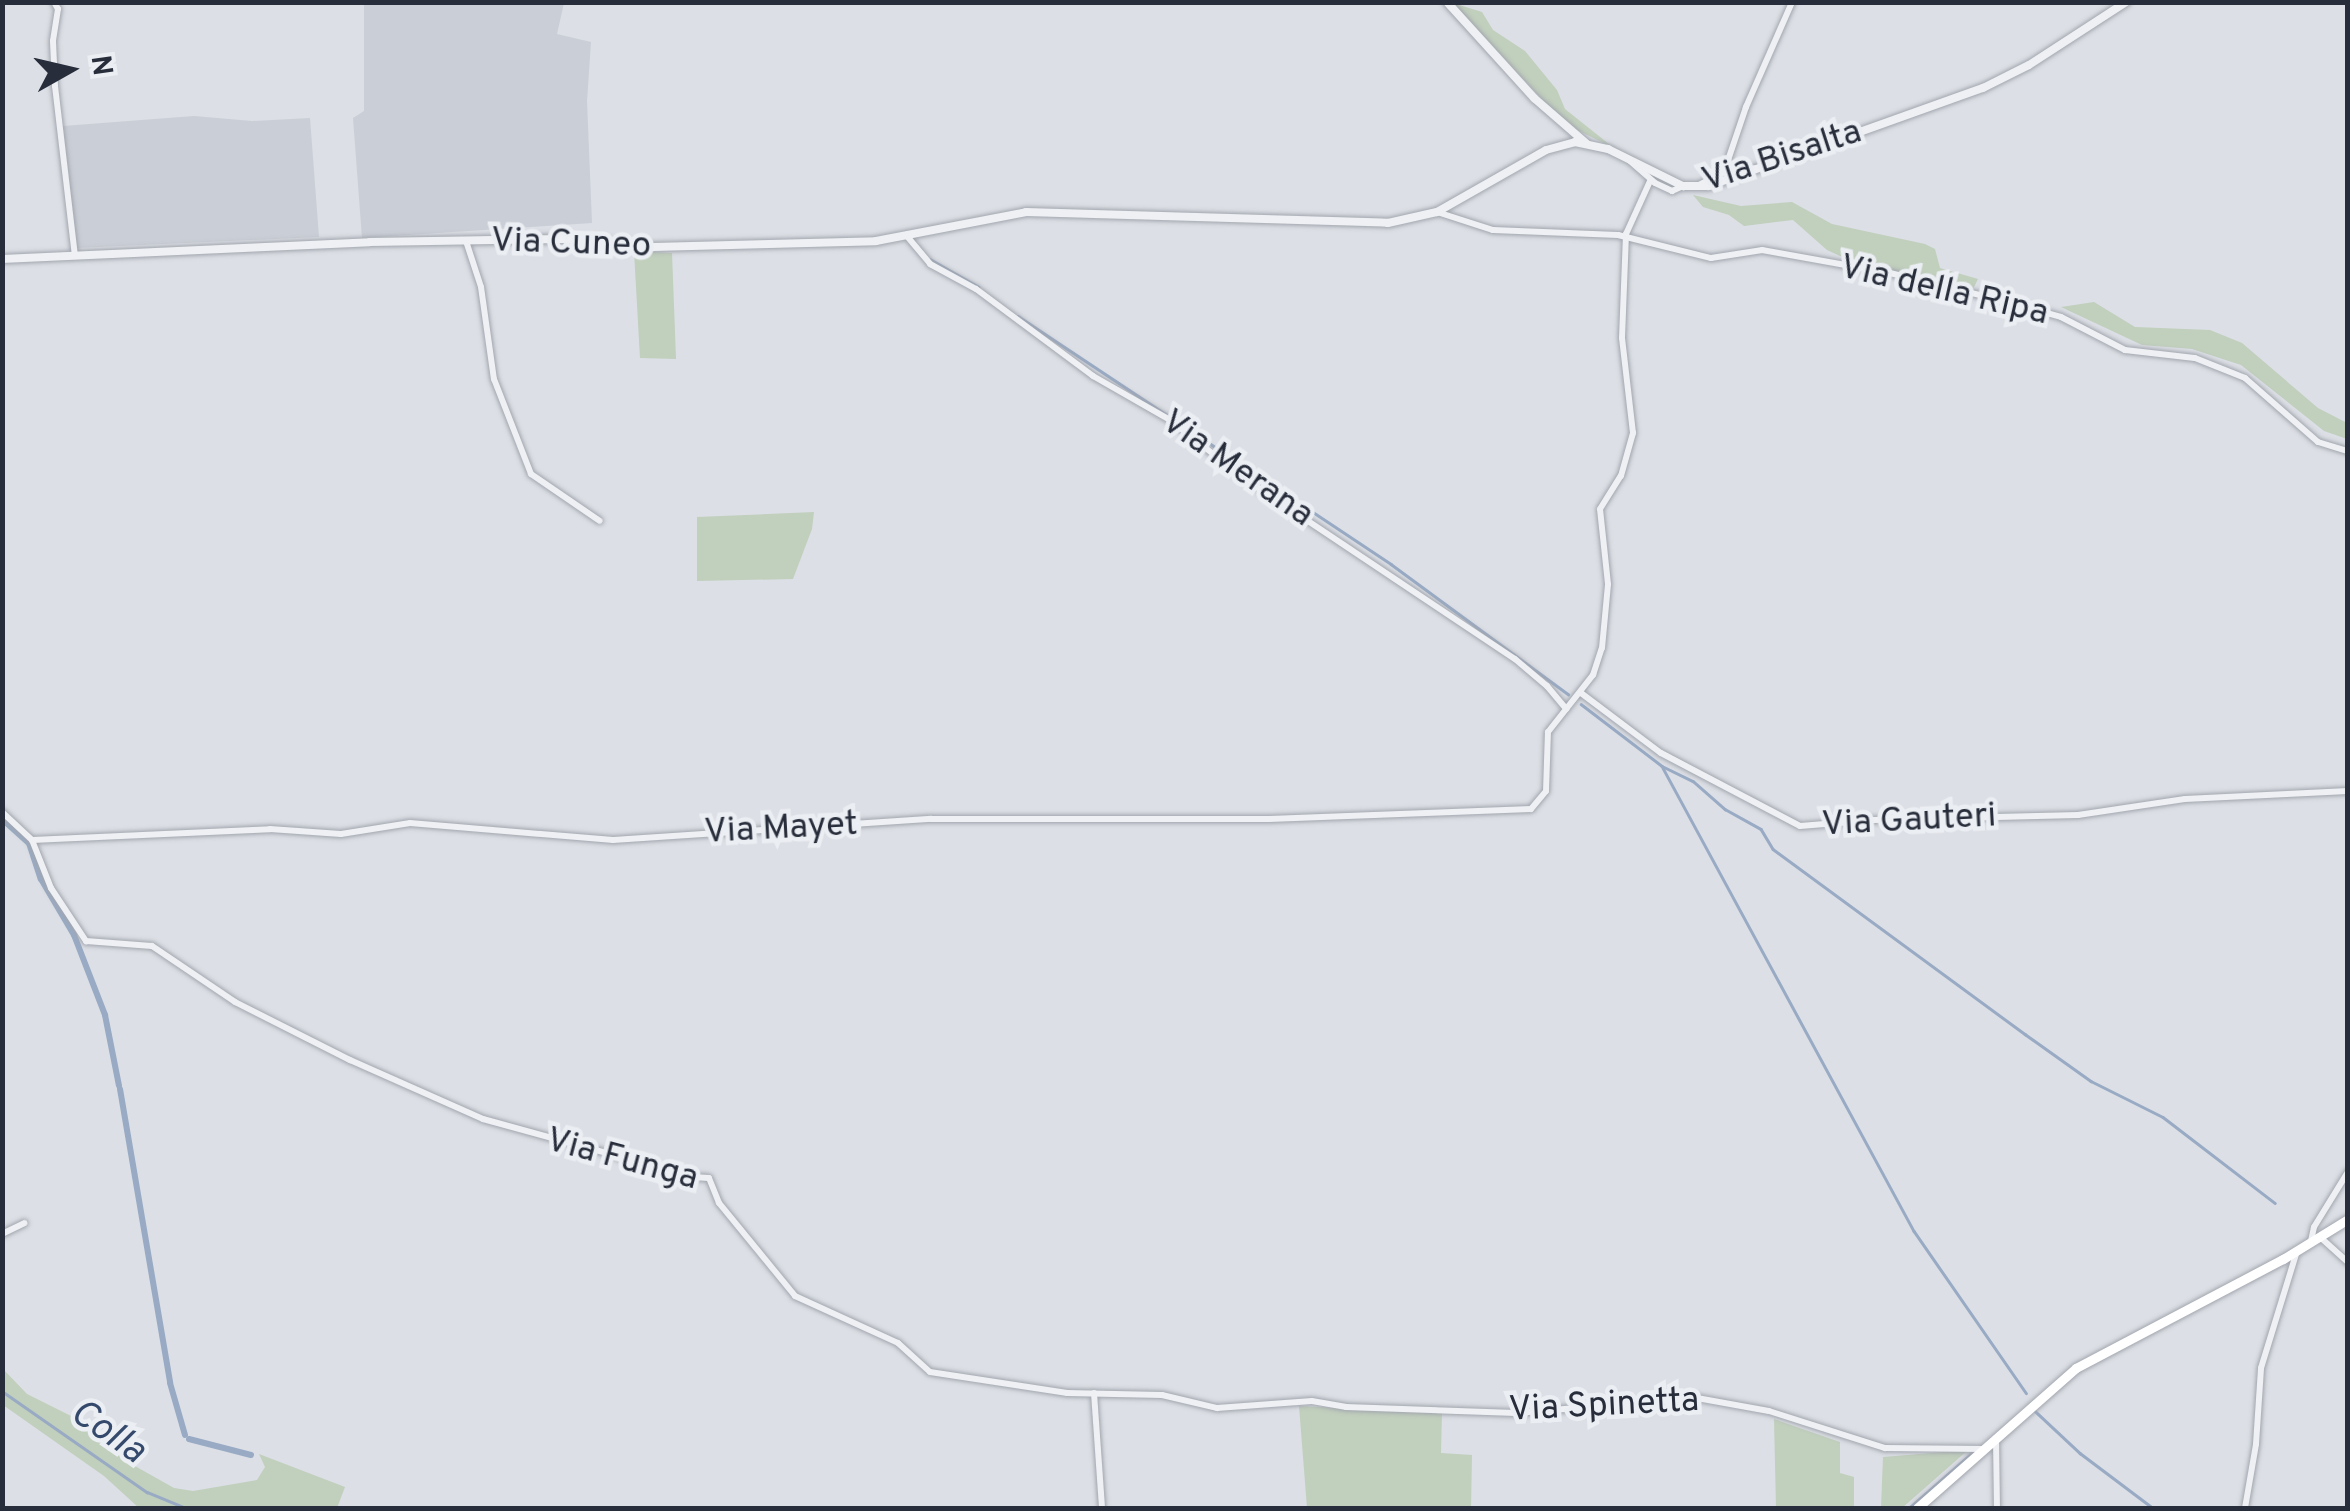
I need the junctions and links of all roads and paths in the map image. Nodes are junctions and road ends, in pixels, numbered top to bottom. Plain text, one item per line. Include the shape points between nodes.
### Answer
1 (54, 2) edge
2 (1447, 2) edge
3 (1792, 2) edge
4 (2126, 2) edge
5 (1586, 143) junction
6 (1629, 160) junction
7 (1759, 168) junction
8 (1724, 172) junction
9 (1650, 180) junction
10 (1683, 186) junction
11 (1696, 187) junction
12 (1437, 212) junction
13 (906, 235) junction
14 (1626, 238) junction
15 (466, 240) junction
16 (75, 255) junction
17 (2, 260) edge
18 (2348, 451) edge
19 (600, 521) dead end
20 (1581, 694) junction
21 (1566, 709) junction
22 (2348, 791) edge
23 (2, 812) edge
24 (32, 840) junction
25 (2348, 1172) edge
26 (2348, 1219) edge
27 (24, 1223) dead end
28 (2, 1234) edge
29 (2316, 1240) junction
30 (2297, 1250) junction
31 (2348, 1262) edge
32 (1094, 1393) junction
33 (1398, 1408) joint
34 (1996, 1438) junction
35 (1984, 1449) junction
36 (1102, 1508) edge
37 (1918, 1508) edge
38 (1998, 1508) edge
39 (2244, 1508) edge

1 - 16 street via 54,75
2 - 5 street, Via Bisalta via 1534,98
3 - 8 street
4 - 7 street, Via Bisalta via 1992,84
5 - 6 street, Via Bisalta
5 - 12 street via 1546,150
6 - 9 street
6 - 10 street, Via Bisalta
7 - 8 street
7 - 11 street, Via Bisalta
8 - 11 street
9 - 10 street via 1672,191
9 - 14 street
10 - 11 street, Via Bisalta
12 - 13 street, Via Cuneo via 1388,223 1012,212
12 - 14 street, Via della Ripa via 1492,230
13 - 15 street, Via Cuneo via 653,247
13 - 21 street, Via Merana via 930,264 1093,376 1170,420 1226,466 1515,659
14 - 18 street, Via della Ripa via 1711,258 1754,250 1890,273 2061,317 2125,350 2195,358 2245,378 2318,442
14 - 20 street via 1622,338 1633,433 1627,461 1600,510 1605,633
15 - 16 street, Via Cuneo
15 - 19 street via 481,286 494,378 531,474
16 - 17 street, Via Cuneo
20 - 21 street
20 - 22 street, Via Gauteri via 1660,753 1800,826 2078,815 2258,792
21 - 24 street, Via Mayet via 1548,732 1546,791 1532,808 1269,819 931,820 613,840 410,824 358,834 270,829
23 - 24 street, Via Funga
24 - 32 street, Via Funga via 51,888 86,941 152,946 236,1002 483,1119 660,1174 709,1178 719,1202 795,1296 898,1343 930,1372
25 - 29 street via 2314,1227
26 - 29 main road
27 - 28 street
29 - 30 main road
29 - 31 street
30 - 34 main road via 2076,1368
30 - 39 street via 2261,1368
32 - 33 street, Via Funga via 1162,1395 1217,1408 1312,1401
32 - 36 street
33 - 35 street, Via Spinetta via 1516,1413 1697,1398 1769,1411 1885,1448
34 - 35 main road
34 - 38 street
35 - 37 main road

